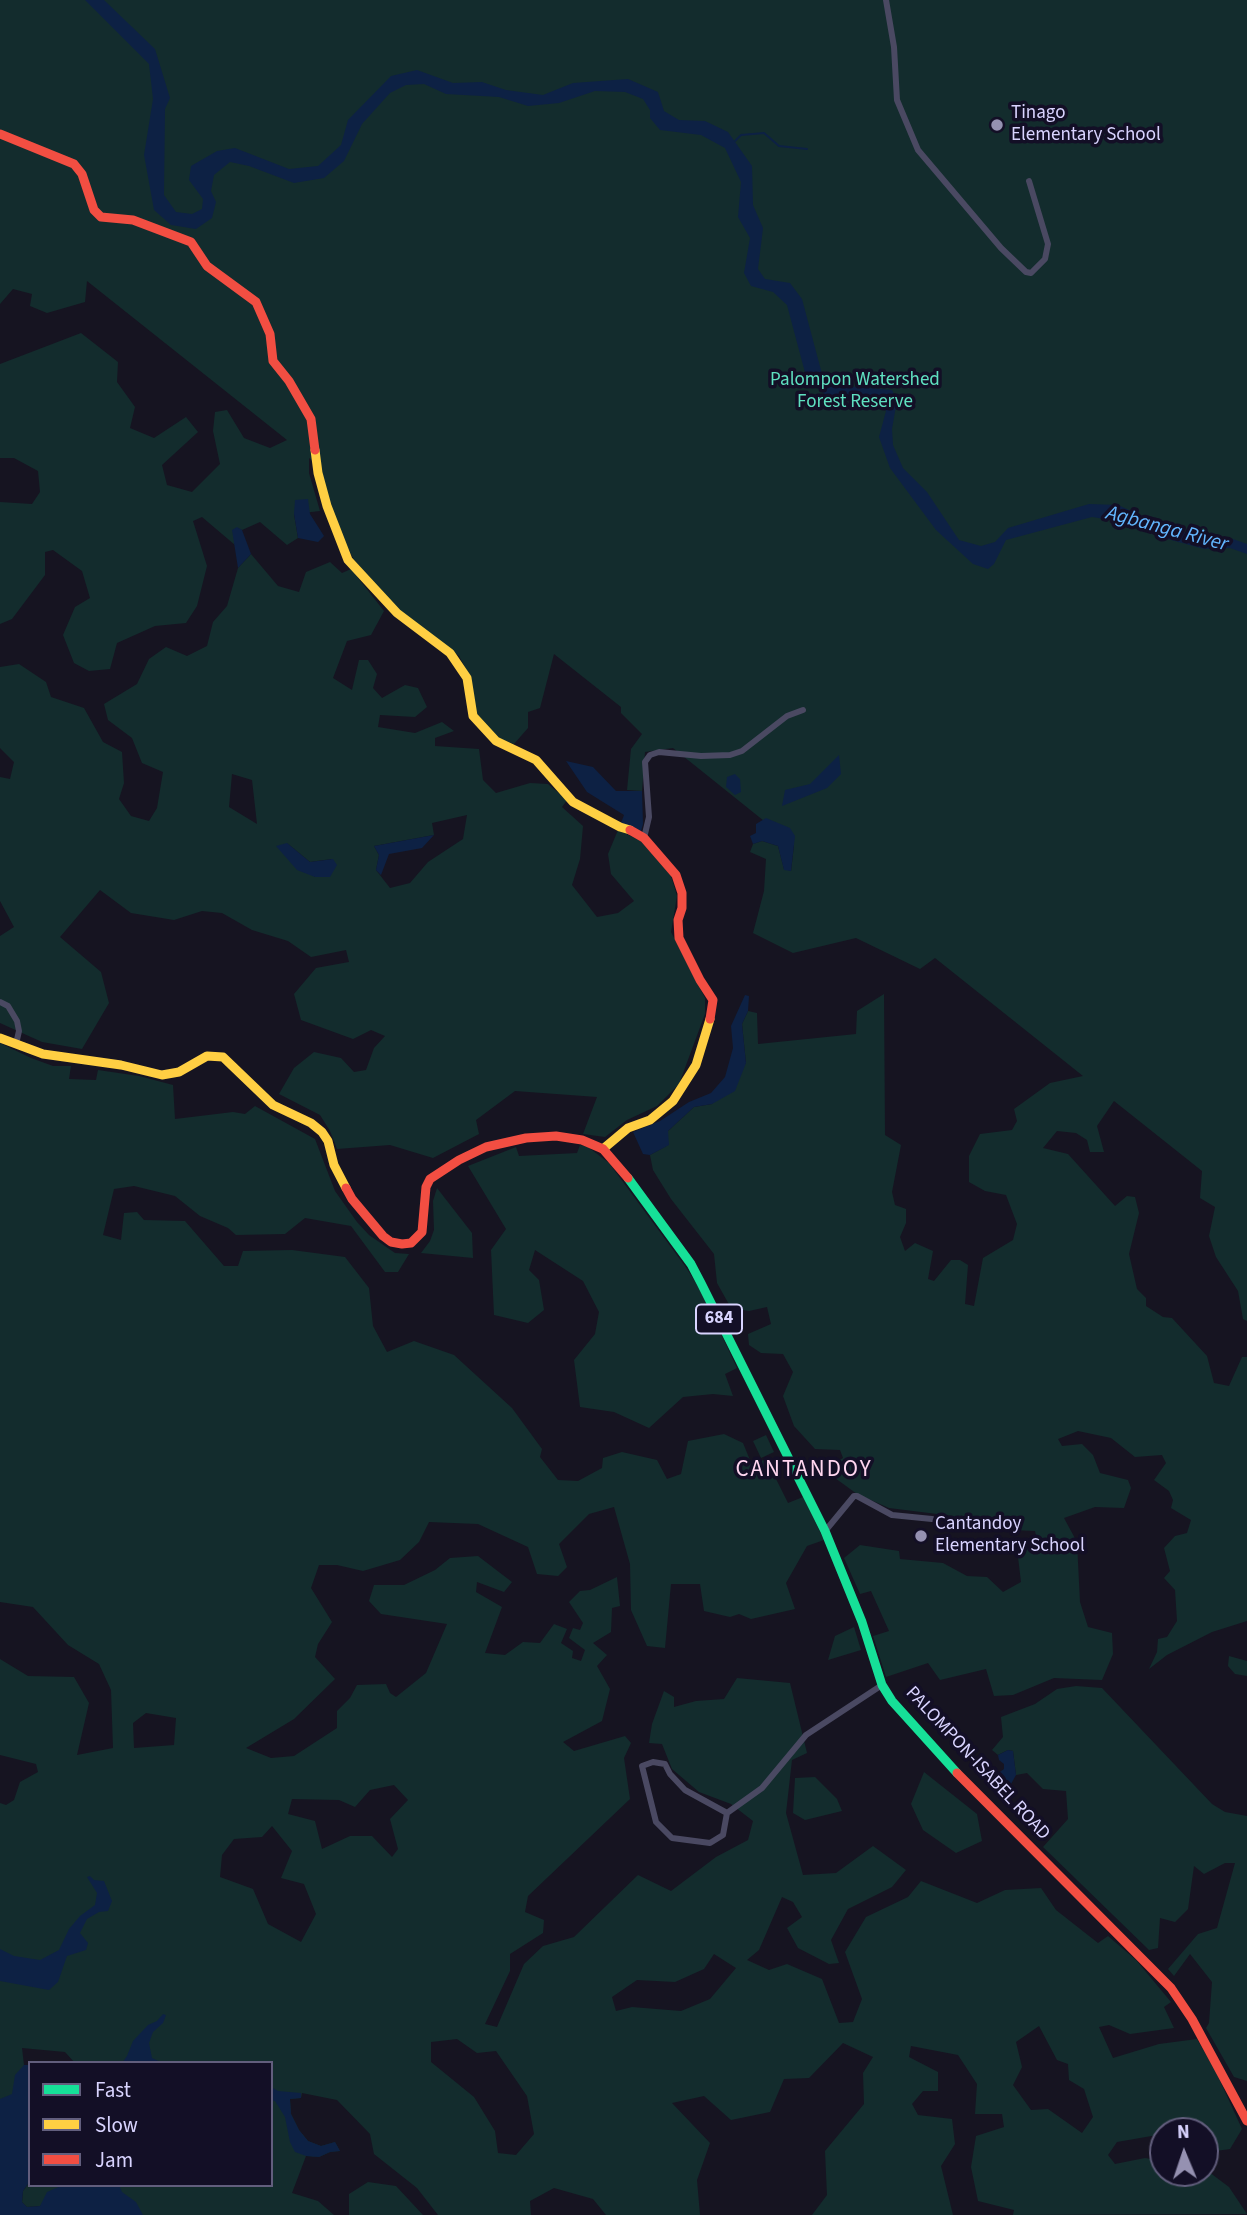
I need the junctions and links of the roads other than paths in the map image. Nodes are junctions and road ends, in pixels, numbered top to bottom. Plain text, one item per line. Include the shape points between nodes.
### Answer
1 (886, 0) edge
2 (0, 134) edge
3 (1028, 181) dead end
4 (803, 710) dead end
5 (644, 838) junction
6 (0, 1002) edge
7 (0, 1038) edge
8 (16, 1046) junction
9 (603, 1149) junction
10 (932, 1519) dead end
11 (825, 1531) junction
12 (882, 1685) junction
13 (727, 1813) junction
14 (1247, 2121) edge

1 - 3 street via 897,100 918,150 1001,248 1031,273 1045,260 1048,244
2 - 5 main road via 75,164 101,217 133,220 191,242 207,266 256,302 270,334 273,361 311,419 321,484 348,560 397,613 450,653 467,678 473,716 496,741 536,760 573,802
4 - 5 street via 730,755 650,755 645,762 649,817
5 - 9 main road via 676,875 682,893 679,938 713,1000 696,1065 684,1087 662,1112 628,1128
6 - 8 street via 17,1021
7 - 8 main road
8 - 9 main road via 63,1059 162,1075 180,1072 207,1056 223,1057 273,1105 322,1132 353,1201 383,1236 402,1244 411,1243 422,1231 430,1179 486,1147 556,1136
9 - 11 main road, PALOMPON-ISABEL ROAD / 684 via 691,1264
10 - 11 street via 892,1515 854,1496
11 - 12 main road, PALOMPON-ISABEL ROAD / 684
12 - 13 street via 806,1735 762,1788
12 - 14 main road, PALOMPON-ISABEL ROAD / 684 via 980,1798 1171,1988
13 - 13 street via 685,1790 665,1763 642,1766 656,1822 672,1838 710,1843 723,1835

